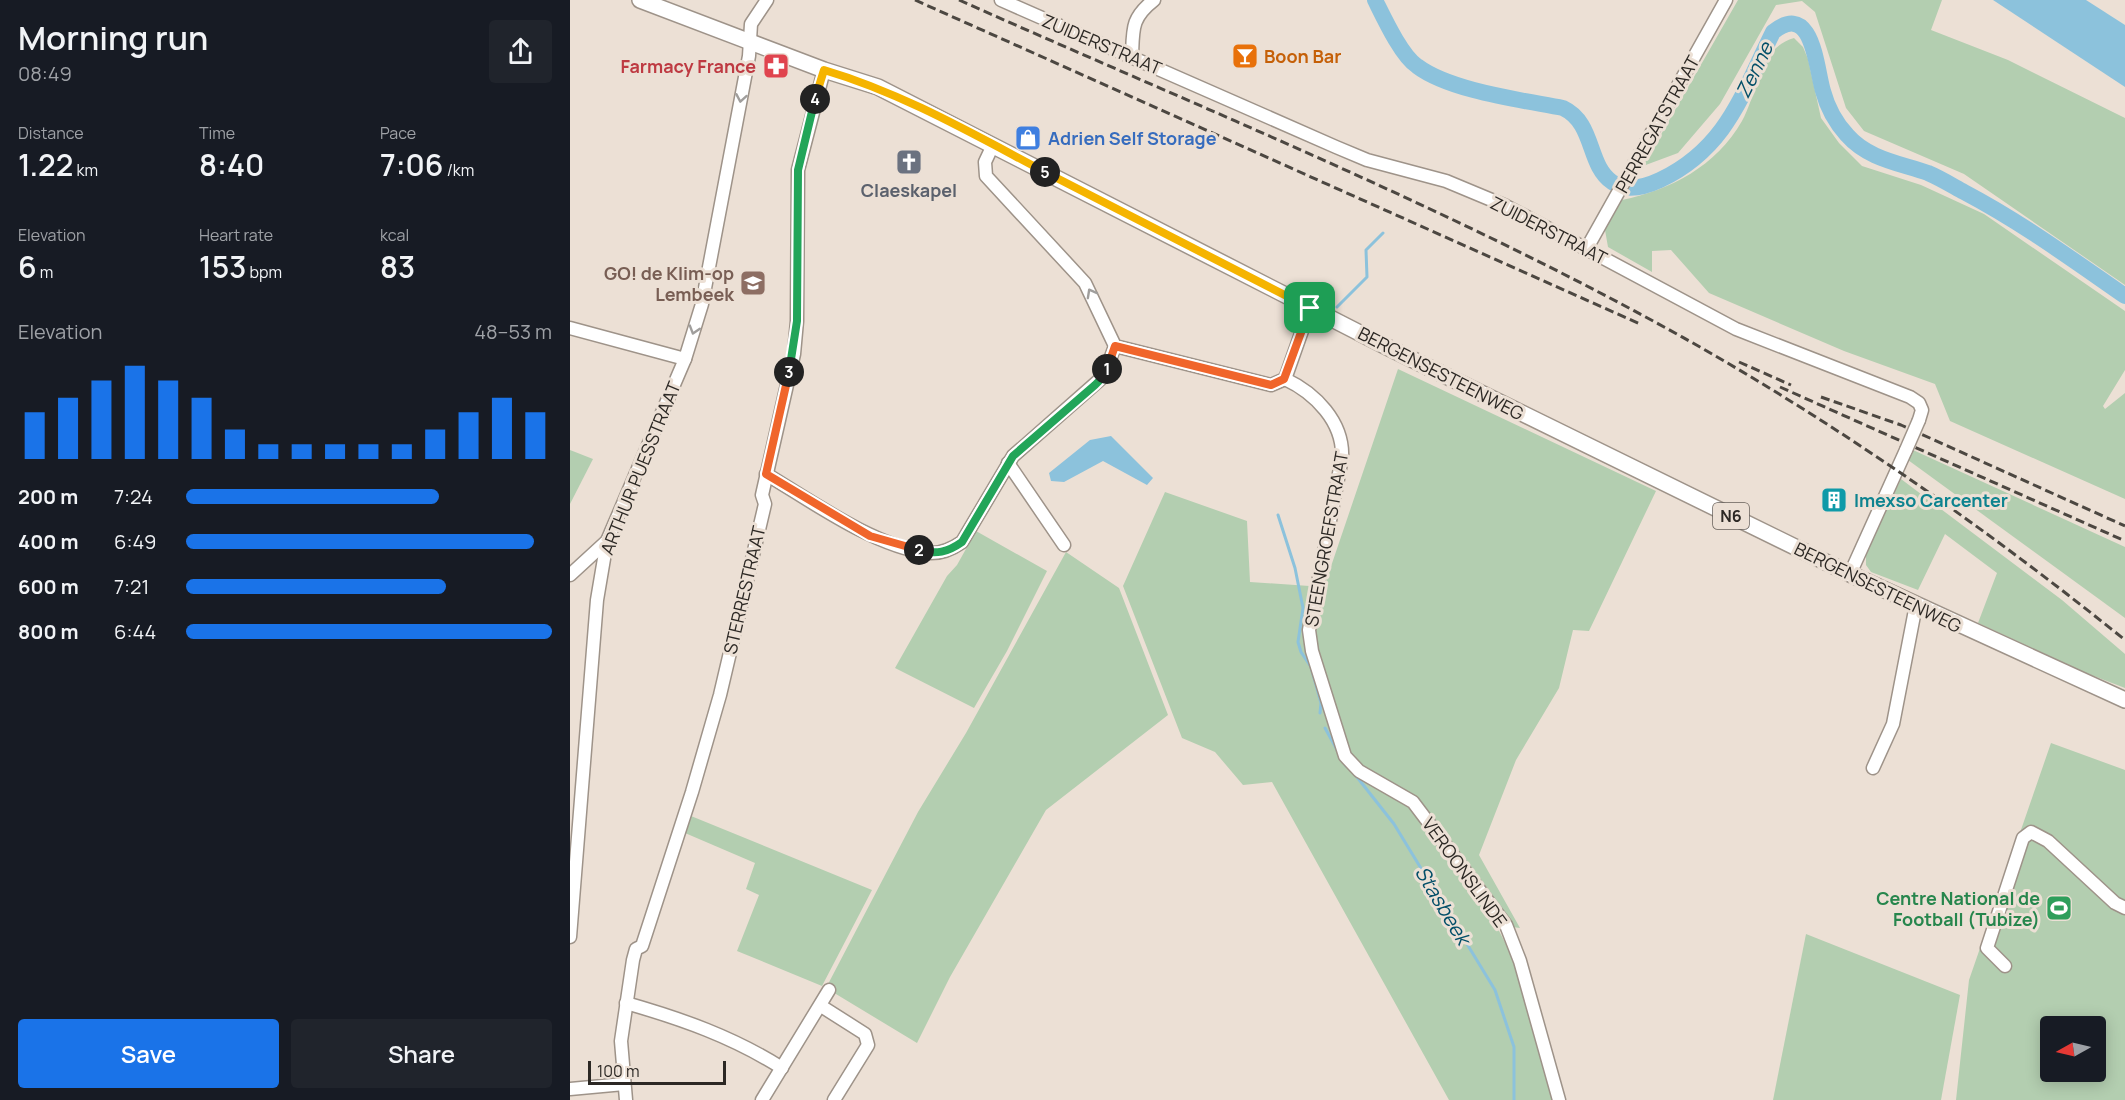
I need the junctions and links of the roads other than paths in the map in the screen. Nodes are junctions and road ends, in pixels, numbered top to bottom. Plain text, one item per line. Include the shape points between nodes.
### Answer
1 (640, 0) edge
2 (767, 0) edge
3 (1001, 0) edge
4 (1154, 0) edge
5 (1726, 0) edge
6 (751, 40) junction
7 (1132, 57) junction
8 (824, 70) junction
9 (993, 145) junction
10 (1587, 248) junction
11 (1310, 308) junction
12 (570, 328) edge
13 (1115, 346) junction
14 (685, 359) junction
15 (1284, 379) junction
16 (1008, 463) junction
17 (766, 474) junction
18 (607, 541) junction
19 (1064, 545) dead end
20 (1850, 574) junction
21 (570, 575) edge
22 (1916, 605) junction
23 (2125, 700) edge
24 (1331, 716) joint
25 (1873, 768) dead end
26 (2125, 908) edge
27 (570, 937) edge
28 (2005, 966) dead end
29 (829, 990) dead end
30 (626, 1003) junction
31 (821, 1006) junction
32 (782, 1068) junction
33 (624, 1084) junction
34 (570, 1089) edge
35 (626, 1100) edge
36 (762, 1100) edge
37 (834, 1100) edge
38 (1559, 1100) edge

1 - 6 main road, BERGENSESTEENWEG / N6
2 - 6 street, ARTHUR PUESSTRAAT via 751,24
3 - 7 street, ZUIDERSTRAAT
4 - 7 street via 1139,12 1133,26
5 - 10 street, PERREGATSTRAAT
6 - 8 main road, BERGENSESTEENWEG / N6
6 -> 14 street, ARTHUR PUESSTRAAT via 702,304
7 - 10 street, ZUIDERSTRAAT via 1366,160 1456,185
8 - 9 main road, BERGENSESTEENWEG / N6 via 878,87
8 - 17 street, STERRESTRAAT via 798,170 794,354
9 - 11 main road, BERGENSESTEENWEG / N6
13 -> 9 street via 1085,283 986,176 985,162
10 - 20 street, ZUIDERSTRAAT, bridge via 1736,329 1919,402 1919,420
11 - 15 street
11 - 20 main road, BERGENSESTEENWEG / N6
12 - 14 street, ARTHUR PUESSTRAAT
13 - 15 street via 1271,385
13 - 16 street via 1104,376
14 - 18 street, ARTHUR PUESSTRAAT
15 - 24 street, STEENGROEFSTRAAT via 1304,387 1316,400 1332,419 1342,443 1309,630
16 - 17 street via 962,542 949,551 928,553 870,536
16 - 19 street
17 - 30 street, STERRESTRAAT via 762,495 765,504 720,695 642,946 636,949
18 - 21 street
18 - 27 street, ARTHUR PUESSTRAAT via 597,600
20 - 22 main road, BERGENSESTEENWEG / N6
22 - 23 main road, BERGENSESTEENWEG / N6
22 - 25 street via 1893,724
24 - 38 street, VEROONSLINDE via 1345,756 1359,771 1413,802 1506,925
26 - 28 street via 2048,841 2031,832 2023,838 1987,948
29 - 31 street
30 - 32 street via 725,1035
30 - 33 street, STERRESTRAAT via 621,1041
31 - 32 street
31 - 37 street via 865,1034 868,1045
32 - 36 street
33 - 34 street
33 - 35 street, STERRESTRAAT

